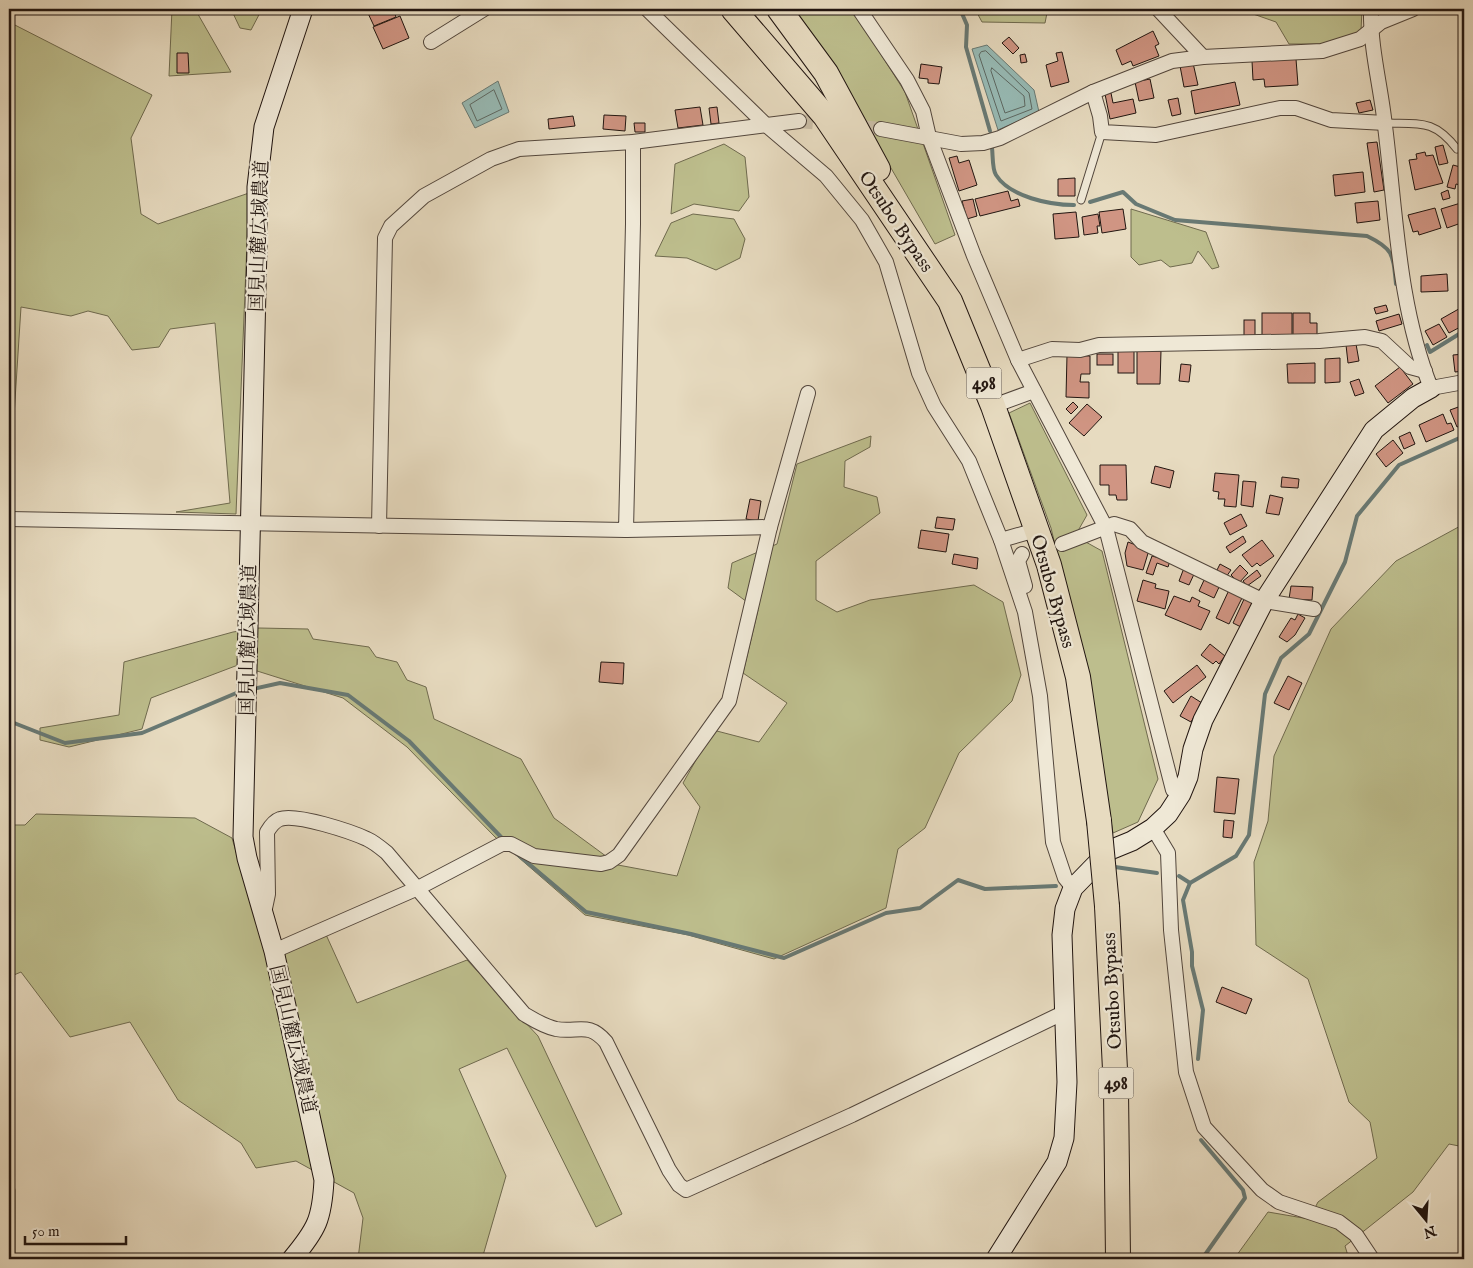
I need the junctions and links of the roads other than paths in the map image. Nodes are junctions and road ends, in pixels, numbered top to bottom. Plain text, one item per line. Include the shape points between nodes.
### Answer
1 (303, 9) edge
2 (484, 9) edge
3 (646, 9) edge
4 (722, 9) edge
5 (733, 9) edge
6 (779, 9) edge
7 (858, 9) edge
8 (1158, 9) edge
9 (1371, 9) edge
10 (1413, 9) edge
11 (1370, 31) junction
12 (760, 39) junction
13 (432, 42) dead end
14 (1203, 57) junction
15 (1093, 92) junction
16 (799, 121) tunnel mouth
17 (1385, 123) junction
18 (765, 124) junction
19 (881, 129) tunnel mouth
20 (1102, 132) junction
21 (929, 136) junction
22 (633, 142) junction
23 (1457, 149) dead end
24 (1081, 200) dead end
25 (950, 301) junction
26 (1018, 360) junction
27 (1428, 380) junction
28 (1464, 382) edge
29 (1034, 391) junction
30 (808, 393) dead end
31 (993, 406) junction
32 (9, 519) edge
33 (249, 524) junction
34 (379, 526) junction
35 (770, 527) junction
36 (1106, 528) junction
37 (626, 530) junction
38 (1036, 530) junction
39 (1001, 540) junction
40 (1062, 544) dead end
41 (1022, 554) dead end
42 (1264, 601) junction
43 (1314, 609) dead end
44 (1025, 612) junction
45 (1181, 794) junction
46 (1153, 828) junction
47 (418, 888) junction
48 (1073, 888) junction
49 (264, 917) junction
50 (274, 951) junction
51 (1066, 1012) junction
52 (292, 1259) edge
53 (996, 1259) edge
54 (1118, 1259) edge
55 (1372, 1259) edge

1 - 33 street, 国見山麓広域農道 via 264,127 257,187
2 - 13 street
3 - 18 street
4 - 12 highway
5 - 12 highway, Otsubo Bypass / 498
6 - 25 highway via 826,74
7 - 21 street via 908,80 923,111
8 - 14 street
9 - 11 street
10 - 11 street via 1381,22
11 - 14 street via 1360,39 1322,51
11 - 17 street
12 - 25 highway, Otsubo Bypass / 498 via 825,116
14 - 15 street via 1172,61
15 - 20 street
15 - 21 street via 1000,138 983,143 961,144
16 - 18 street
17 - 20 street via 1331,120 1296,108 1280,108 1156,135
17 - 23 lane via 1430,125 1446,134
17 - 27 street via 1404,286
18 - 22 street
18 - 39 street via 826,176 862,220 886,262 919,372 934,406 969,461
19 - 21 street
20 - 24 lane
21 - 26 street
22 - 34 street via 519,149 491,159 424,196 391,226 385,238
22 - 37 street
25 - 31 highway, Otsubo Bypass / 498
26 - 27 street via 1052,349 1080,350 1099,345 1319,341 1365,337 1382,341
26 - 29 street
27 - 28 street
27 - 42 street via 1413,398 1374,430
29 - 31 street
29 - 36 street
30 - 35 street
31 - 38 highway, Otsubo Bypass / 498
32 - 33 street
33 - 34 street
33 - 49 street, 国見山麓広域農道 via 243,837
34 - 37 street
35 - 37 street
35 - 47 street via 729,701 619,854 601,864 534,856 511,844 502,844
36 - 40 street
36 - 42 street via 1114,524 1130,529 1142,542
36 - 45 street via 1173,790
38 - 39 street
38 - 54 highway, Otsubo Bypass / 498, bridge via 1078,677 1099,821 1107,906 1116,1090
39 - 44 street
41 - 44 street via 1018,561 1030,604
42 - 43 street
42 - 45 street via 1203,720
44 - 48 street via 1040,696 1053,842 1065,878
45 - 46 street via 1168,814
46 - 48 street via 1110,850
46 - 55 street via 1168,853 1171,930 1186,1072 1204,1127 1262,1190 1279,1202 1339,1222 1356,1235
47 - 49 street via 387,853 370,840 345,830 292,817 280,819 266,832 268,894
47 - 50 street
47 - 51 street via 524,1014 539,1024 557,1029 588,1028 598,1032 606,1042 669,1170 686,1190
48 - 51 street via 1065,909 1062,935
49 - 50 street, 国見山麓広域農道
50 - 52 street, 国見山麓広域農道 via 324,1180 323,1210 312,1235
51 - 53 street via 1064,1138 1057,1162

